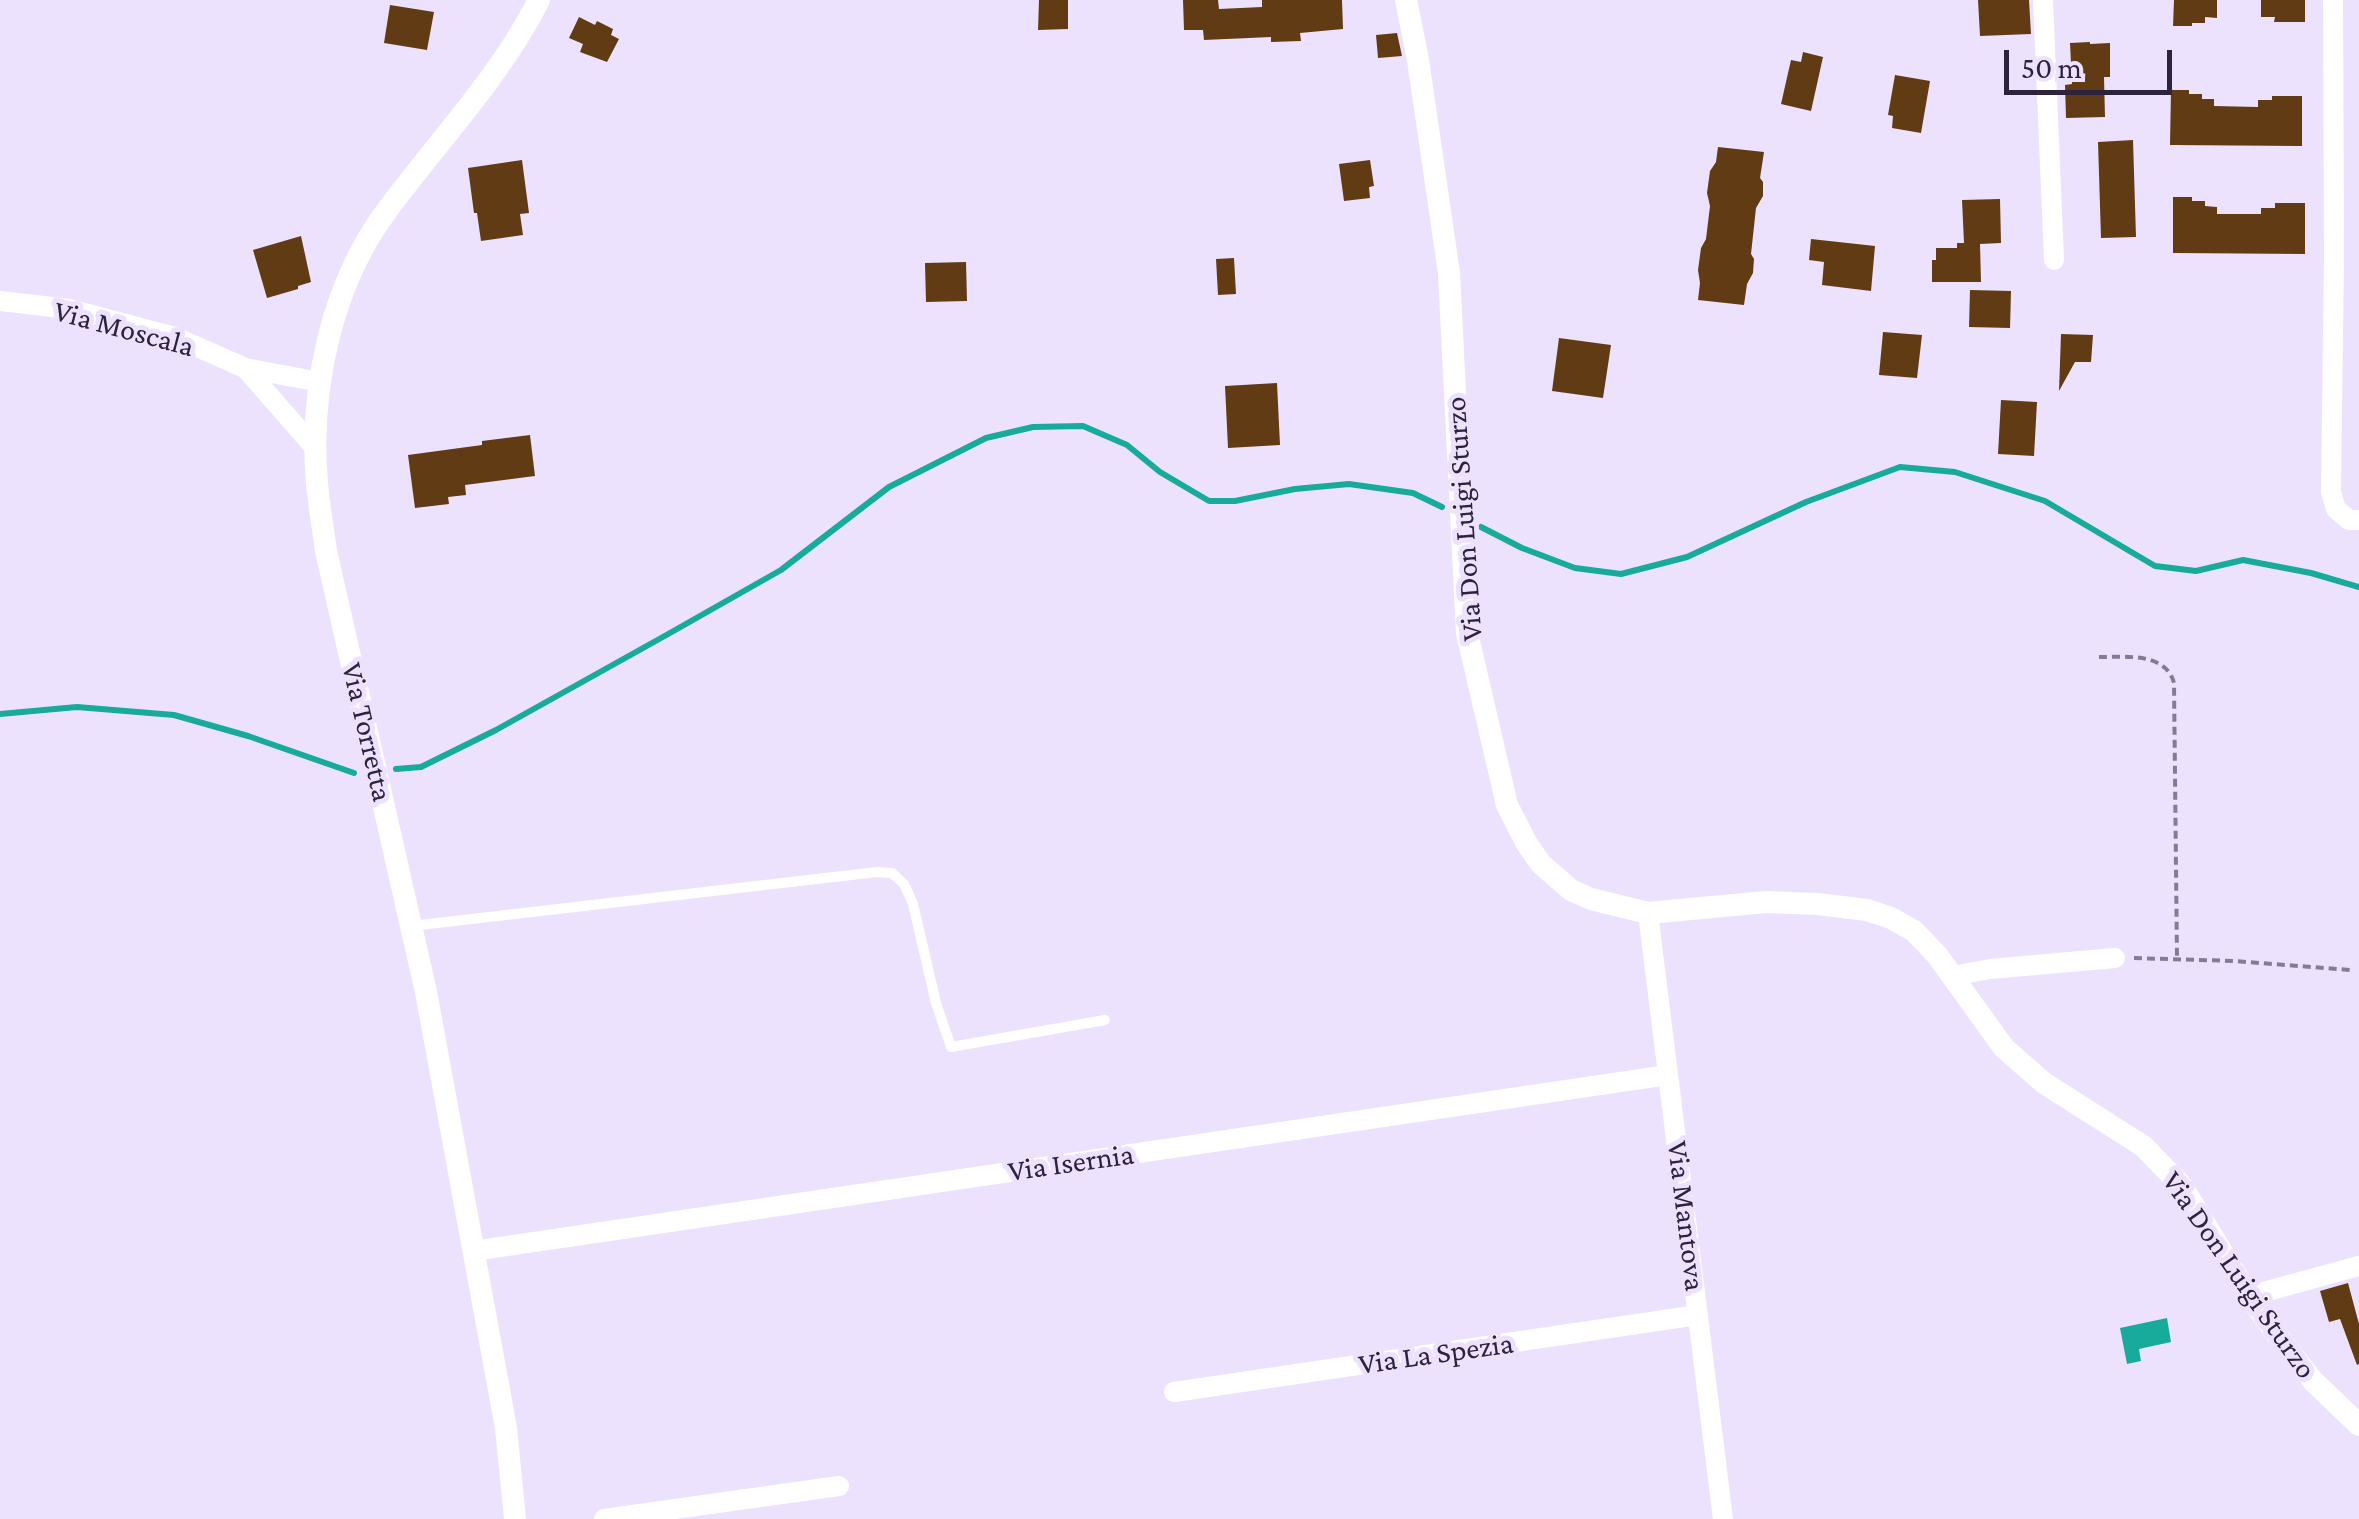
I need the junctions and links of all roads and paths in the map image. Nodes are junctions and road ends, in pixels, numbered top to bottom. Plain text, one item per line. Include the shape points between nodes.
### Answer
1 (539, 0) edge
2 (1406, 0) edge
3 (2043, 0) edge
4 (2333, 0) edge
5 (2054, 260) dead end
6 (0, 301) edge
7 (245, 368) junction
8 (320, 382) junction
9 (316, 449) junction
10 (2354, 520) edge
11 (2099, 656) dead end
12 (1648, 913) junction
13 (410, 926) junction
14 (2114, 958) joint
15 (2177, 959) junction
16 (2350, 970) dead end
17 (1952, 976) junction
18 (1104, 1020) dead end
19 (1668, 1075) junction
20 (473, 1252) junction
21 (2359, 1266) edge
22 (2249, 1296) junction
23 (1698, 1315) junction
24 (1174, 1392) dead end
25 (2359, 1426) edge
26 (840, 1486) dead end
27 (515, 1519) edge
28 (604, 1519) edge
29 (1723, 1519) edge

1 - 8 street, Via Torretta via 497,70 384,213 335,312
2 - 12 street, Via Don Luigi Sturzo via 1449,273 1467,633 1507,805 1541,864 1570,890
3 - 5 street
4 - 10 street via 2330,492 2336,510
6 - 7 street, Via Moscala via 69,309 175,337
7 - 8 street
7 - 9 street
8 - 9 street, Via Torretta
9 - 13 street, Via Torretta via 326,551
11 - 15 path via 2151,660 2171,673
12 - 17 street, Via Don Luigi Sturzo via 1766,902 1867,910 1914,931
12 - 19 street, Via Mantova
13 - 18 lane via 892,874 914,904 951,1046
13 - 20 street, Via Torretta
14 - 15 path
14 - 17 street
15 - 16 path
17 - 22 street, Via Don Luigi Sturzo via 2004,1048 2044,1084 2143,1146 2181,1185
19 - 20 street, Via Isernia
19 - 23 street, Via Mantova
20 - 27 street, Via Torretta via 506,1428
21 - 22 street
22 - 25 street, Via Don Luigi Sturzo via 2313,1381
23 - 24 street, Via La Spezia
23 - 29 street, Via Mantova
26 - 28 street

